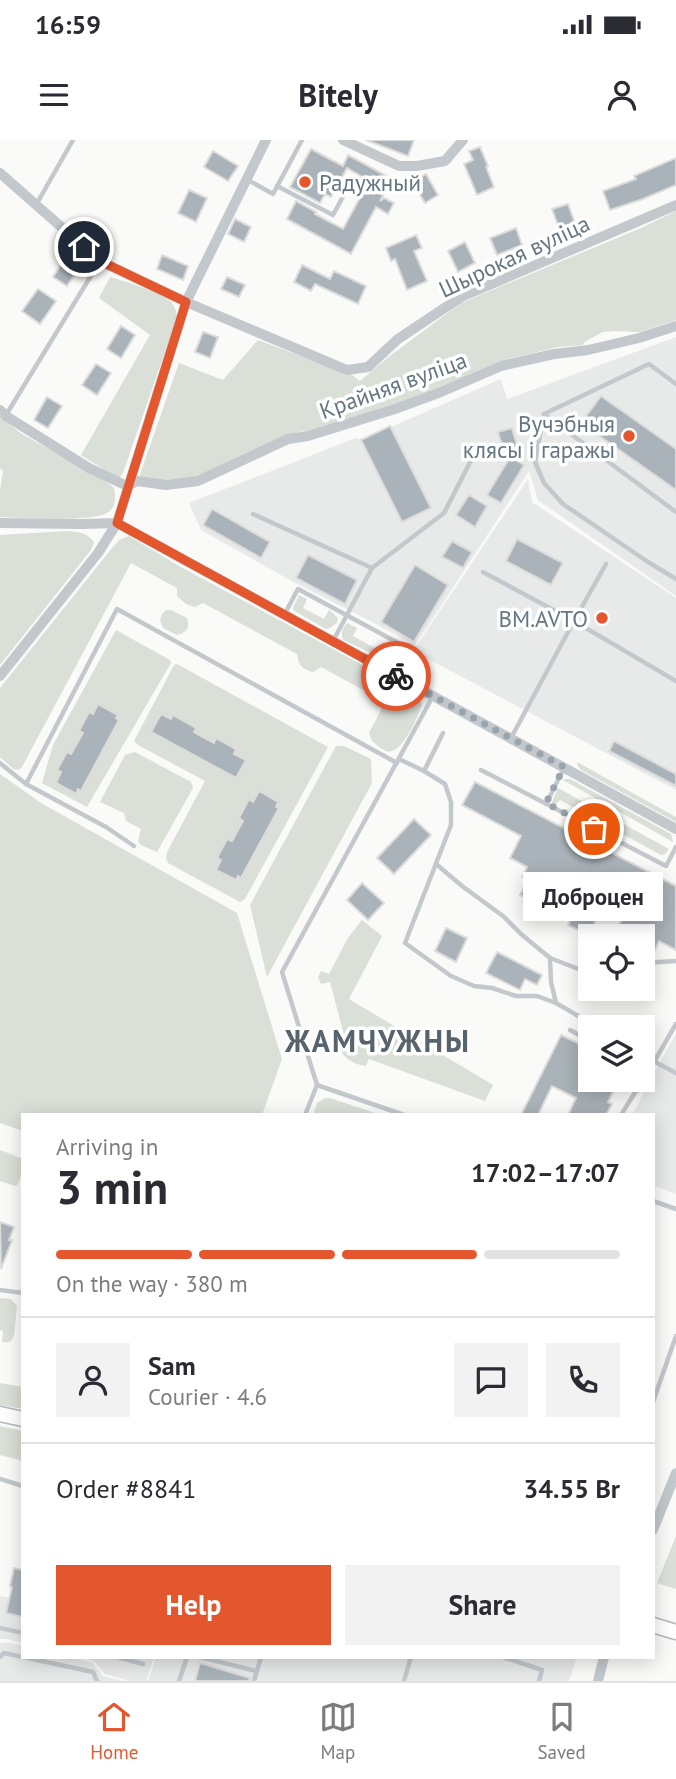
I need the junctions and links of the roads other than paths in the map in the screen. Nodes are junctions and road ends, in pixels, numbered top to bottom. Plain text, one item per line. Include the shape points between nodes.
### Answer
1 (73, 140) edge
2 (266, 140) edge
3 (302, 140) edge
4 (343, 140) edge
5 (463, 140) edge
6 (0, 173) edge
7 (353, 178) dead end
8 (247, 179) junction
9 (277, 186) junction
10 (36, 205) junction
11 (676, 205) edge
12 (100, 261) junction
13 (186, 302) junction
14 (676, 326) edge
15 (676, 384) edge
16 (3, 413) edge
17 (544, 414) junction
18 (479, 444) dead end
19 (127, 486) junction
20 (676, 512) edge
21 (253, 514) dead end
22 (0, 523) edge
23 (117, 523) junction
24 (606, 564) dead end
25 (372, 568) junction
26 (483, 572) dead end
27 (676, 579) edge
28 (284, 615) junction
29 (348, 615) junction
30 (573, 621) junction
31 (332, 642) junction
32 (388, 671) junction
33 (0, 677) edge
34 (676, 681) edge
35 (432, 696) junction
36 (443, 733) dead end
37 (510, 738) junction
38 (398, 761) junction
39 (0, 763) edge
40 (564, 767) junction
41 (481, 770) dead end
42 (424, 771) junction
43 (26, 784) junction
44 (546, 803) junction
45 (676, 829) edge
46 (134, 846) dead end
47 (676, 847) edge
48 (436, 864) junction
49 (550, 958) junction
50 (676, 961) edge
51 (655, 962) edge
52 (578, 969) edge
53 (556, 1003) junction
54 (578, 1016) edge
55 (676, 1024) edge
56 (570, 1030) dead end
57 (578, 1034) edge
58 (655, 1060) edge
59 (655, 1062) edge
60 (676, 1073) edge
61 (317, 1085) junction
62 (635, 1092) edge
63 (306, 1113) edge
64 (398, 1113) edge
65 (622, 1113) edge
66 (655, 1202) edge
67 (676, 1209) edge
68 (0, 1290) edge
69 (21, 1293) edge
70 (676, 1336) edge
71 (655, 1396) edge
72 (0, 1414) edge
73 (21, 1419) edge
74 (676, 1473) edge
75 (0, 1479) edge
76 (21, 1485) edge
77 (655, 1525) edge
78 (655, 1626) edge
79 (0, 1628) edge
80 (676, 1632) edge
81 (21, 1633) edge
82 (0, 1657) edge
83 (21, 1657) edge
84 (32, 1659) edge
85 (125, 1659) edge
86 (186, 1659) edge
87 (208, 1659) edge
88 (260, 1659) edge
89 (410, 1659) edge
90 (509, 1659) edge
91 (604, 1659) edge
92 (143, 1664) dead end
93 (256, 1671) junction
94 (97, 1681) edge
95 (180, 1681) edge
96 (254, 1681) edge
97 (404, 1681) edge
98 (539, 1681) edge
99 (598, 1681) edge

1 - 10 lane
2 - 8 street
3 - 9 lane
4 - 5 street via 398,166 445,161
6 - 10 street, Шырокая вуліца
7 - 9 lane via 333,215
8 - 9 lane via 273,194
8 - 13 street
10 - 12 street, Шырокая вуліца
11 - 13 street, Шырокая вуліца via 461,297 398,339 368,367 347,370
12 - 13 street, Шырокая вуліца
12 - 16 lane
13 - 19 street
14 - 19 street, Крайняя вуліца via 588,350 501,366 395,409 288,439 198,481 166,485 137,481
15 - 17 lane via 649,364
16 - 19 street via 89,468
17 - 20 lane
17 - 27 lane via 535,462 544,483 563,504
18 - 25 lane via 444,513
19 - 23 street
21 - 25 lane
22 - 23 street
23 - 28 street
23 - 33 street
24 - 30 lane
25 - 29 lane
26 - 30 lane
28 - 29 lane via 298,589
28 - 31 street
29 - 31 lane
29 - 32 lane via 402,645
30 - 34 lane
30 - 37 lane
31 - 32 street
32 - 35 street
35 - 37 street
35 - 38 lane
36 - 42 lane
37 - 40 street
38 - 42 lane
38 - 43 lane via 117,609
38 - 61 lane via 282,972
39 - 43 lane
40 - 44 lane
40 - 45 street
41 - 44 lane
42 - 48 lane via 445,784 451,802 451,825
43 - 46 lane
44 - 47 lane via 666,866
48 - 49 lane
48 - 53 lane via 405,943 450,976 474,986
49 - 52 lane
49 - 53 lane
50 - 51 lane
53 - 54 lane
55 - 58 lane
56 - 57 lane
59 - 60 lane
61 - 63 lane
61 - 64 lane
62 - 65 lane
66 - 67 lane
68 - 69 lane
70 - 71 lane
72 - 73 street
74 - 77 street
75 - 76 lane
78 - 80 street
79 - 81 lane
82 - 83 lane via 4,1653
84 - 94 lane via 93,1672
85 - 92 lane
86 - 95 lane
87 - 93 lane
88 - 93 lane
89 - 97 lane
90 - 98 lane via 542,1670
91 - 99 street
93 - 96 lane

